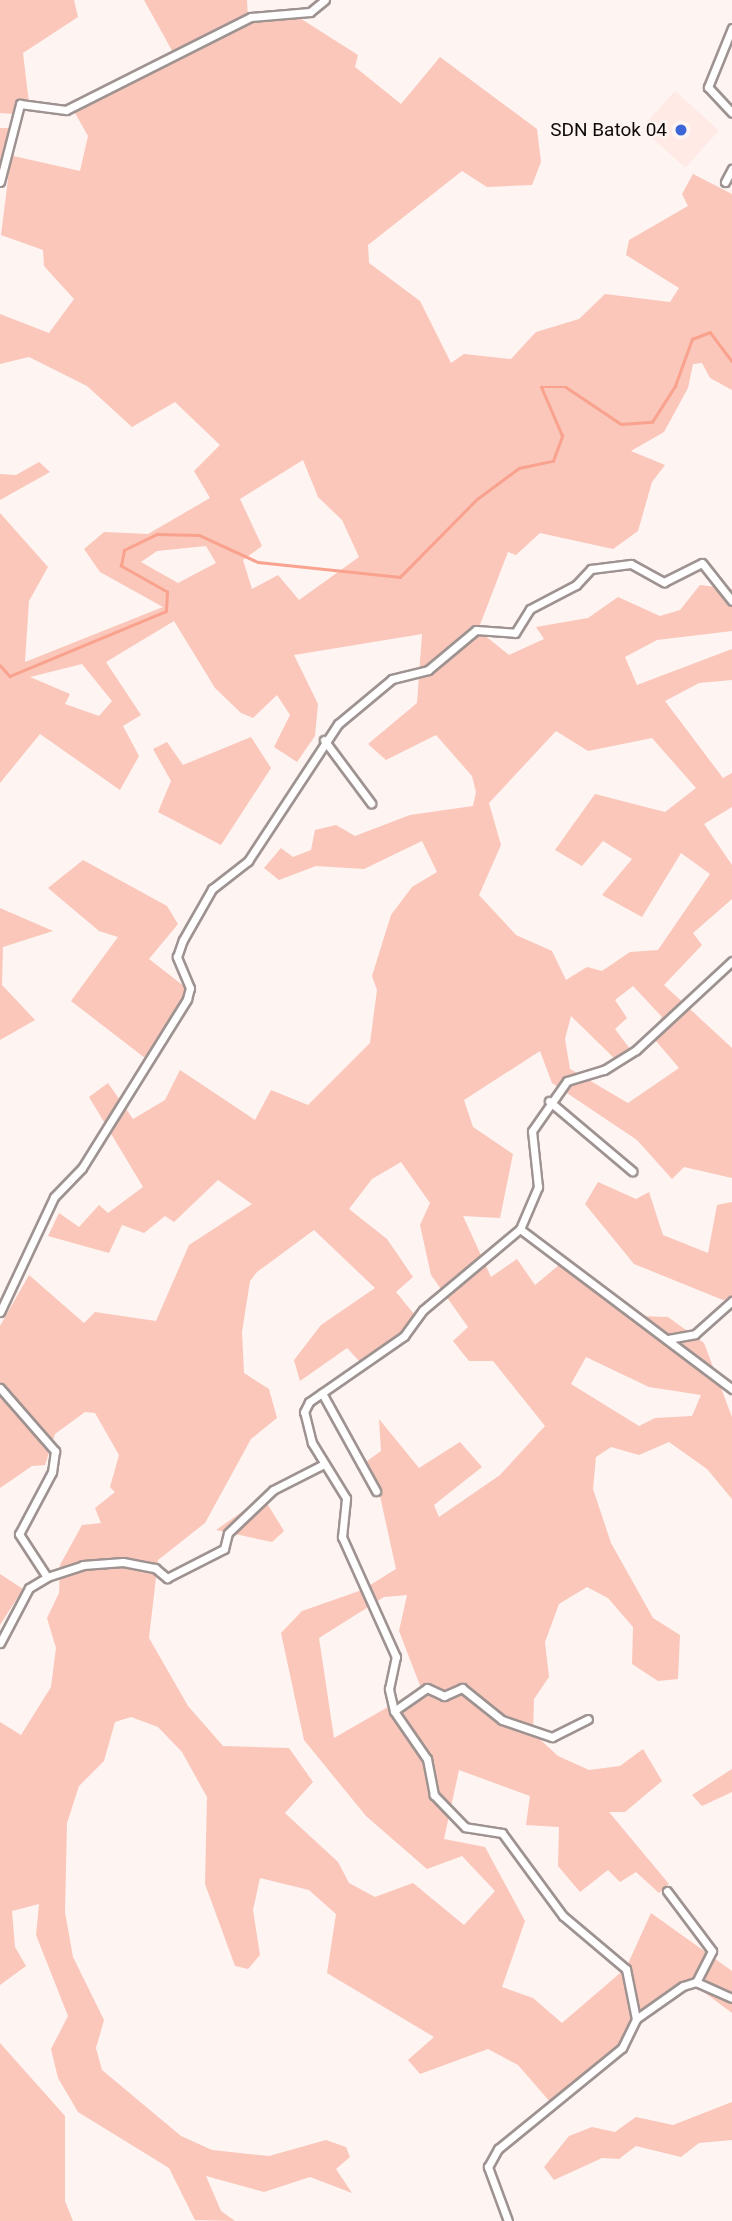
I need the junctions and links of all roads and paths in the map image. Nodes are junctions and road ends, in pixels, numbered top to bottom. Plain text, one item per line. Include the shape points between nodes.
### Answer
1 (325, 0) edge
2 (732, 28) edge
3 (732, 113) edge
4 (732, 169) edge
5 (0, 182) edge
6 (725, 182) dead end
7 (732, 601) edge
8 (324, 740) junction
9 (371, 803) dead end
10 (732, 961) edge
11 (549, 1101) junction
12 (632, 1171) dead end
13 (520, 1228) junction
14 (732, 1301) edge
15 (0, 1312) edge
16 (668, 1339) junction
17 (0, 1388) edge
18 (732, 1390) edge
19 (322, 1393) junction
20 (324, 1464) junction
21 (376, 1491) dead end
22 (47, 1577) junction
23 (0, 1643) edge
24 (394, 1711) junction
25 (588, 1718) dead end
26 (667, 1891) dead end
27 (696, 1982) junction
28 (732, 1998) edge
29 (636, 2019) junction
30 (508, 2221) edge

1 - 5 street via 310,12 251,17 66,110 20,104
2 - 3 street via 708,87
4 - 6 street
7 - 8 street via 702,562 664,582 631,564 591,569 576,585 530,609 514,633 476,630 428,670 392,679
8 - 9 street
8 - 15 street via 248,861 212,889 183,940 177,957 190,988 187,999 77,1176 54,1197 47,1223
10 - 11 street via 651,1039 604,1070 576,1075
11 - 12 street
11 - 13 street via 532,1131 538,1187
13 - 16 street
13 - 19 street via 423,1310 404,1336
14 - 16 street via 695,1334
16 - 18 street via 685,1360
17 - 22 street via 55,1451 52,1472 19,1534
19 - 20 street via 304,1412
19 - 21 street
20 - 22 street via 273,1490 228,1533 224,1549 167,1578 155,1568 123,1562 83,1564
20 - 24 street via 346,1499 342,1537 396,1657 389,1689
22 - 23 street via 29,1588
24 - 25 street via 427,1688 444,1696 462,1688 502,1720 552,1737
24 - 29 street via 427,1759 443,1810 466,1827 502,1833 563,1916 626,1969
26 - 27 street via 712,1951
27 - 28 street
27 - 29 street
29 - 30 street via 622,2048 538,2112 491,2159 493,2190

